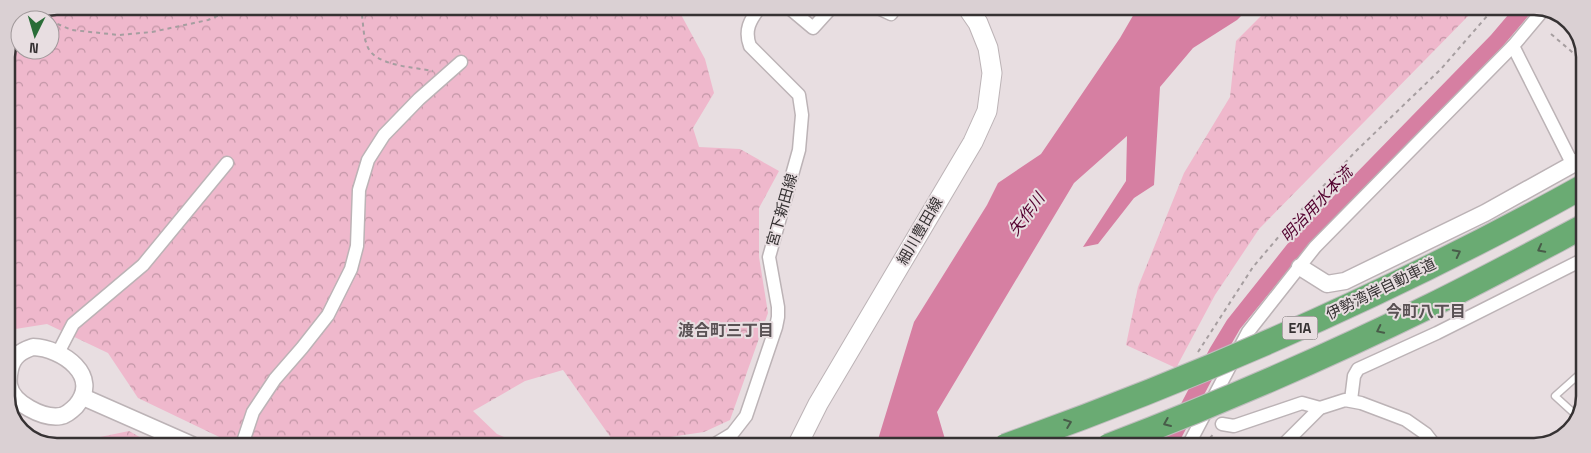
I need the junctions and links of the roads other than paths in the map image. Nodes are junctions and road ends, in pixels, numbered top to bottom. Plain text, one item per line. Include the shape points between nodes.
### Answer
1 (754, 15) edge
2 (798, 15) edge
3 (825, 15) edge
4 (972, 15) edge
5 (1539, 15) edge
6 (1513, 46) junction
7 (461, 62) dead end
8 (1576, 158) edge
9 (227, 163) dead end
10 (1576, 163) edge
11 (1576, 191) edge
12 (1576, 230) edge
13 (1576, 263) edge
14 (1300, 267) junction
15 (58, 353) junction
16 (15, 356) edge
17 (1576, 377) edge
18 (15, 397) edge
19 (83, 397) junction
20 (1350, 400) junction
21 (1320, 408) junction
22 (1573, 412) edge
23 (1222, 424) road end
24 (176, 438) edge
25 (244, 438) edge
26 (725, 438) edge
27 (801, 438) edge
28 (1026, 438) edge
29 (1129, 438) edge
30 (1192, 438) edge
31 (1290, 438) edge
32 (1429, 438) edge

1 - 26 street, 宮下新田線 via 747,29 750,46 799,95 802,116 799,150 769,257 778,307 776,327 746,416
2 - 3 street via 813,28
4 - 27 main road, 細川豊田線 via 988,48 992,73 987,111 973,142
5 - 6 street
6 - 8 street
6 - 14 street
7 - 25 street via 384,135 368,160 359,190 357,246 352,269 328,315 275,379 253,412
9 - 15 street via 143,265 73,324
10 - 14 street via 1485,213 1345,281 1327,284
28 -> 11 highway, 伊勢湾岸自動車道 / E1A, bridge via 1145,393 1330,314
12 -> 29 highway, E1A, bridge via 1342,348
13 - 20 street via 1358,369
14 - 30 street via 1248,332
15 - 16 street via 33,347
15 - 19 street via 76,364 82,376
17 - 22 lane via 1555,396
18 - 19 street via 37,412 50,416 62,416 71,411
19 - 24 street
20 - 21 street
20 - 32 street via 1406,420
21 - 23 street via 1302,403 1234,426
21 - 31 street

